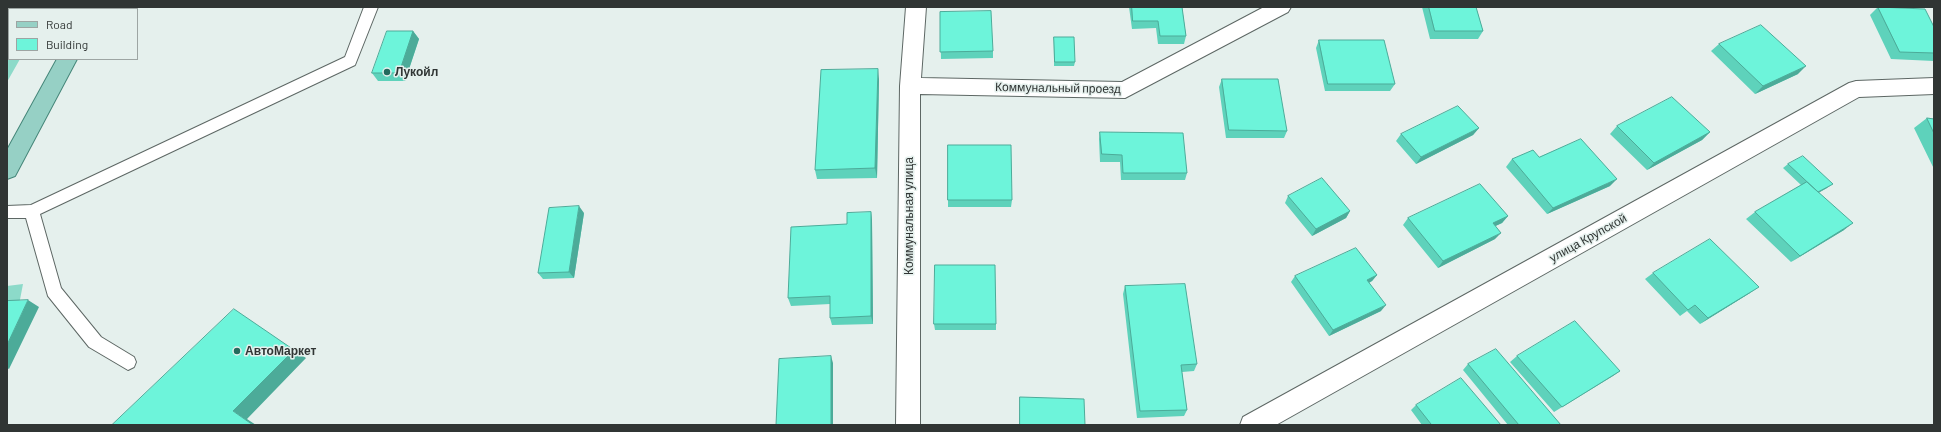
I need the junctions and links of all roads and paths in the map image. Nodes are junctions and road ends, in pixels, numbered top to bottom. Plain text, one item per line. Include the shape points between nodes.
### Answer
1 (371, 7) edge
2 (916, 7) edge
3 (1281, 7) edge
4 (65, 60) edge
5 (910, 86) junction
6 (1934, 86) edge
7 (7, 170) edge
8 (32, 211) junction
9 (7, 212) edge
10 (128, 362) dead end
11 (908, 425) edge
12 (1252, 425) edge

1 - 8 lane via 350,61
2 - 5 street, Коммунальная улица
3 - 5 street, Коммунальный проезд via 1125,90
4 - 7 main road
5 - 11 street, Коммунальная улица
6 - 12 street, улица Крупской via 1856,89
8 - 9 lane
8 - 10 lane via 54,291 95,342

